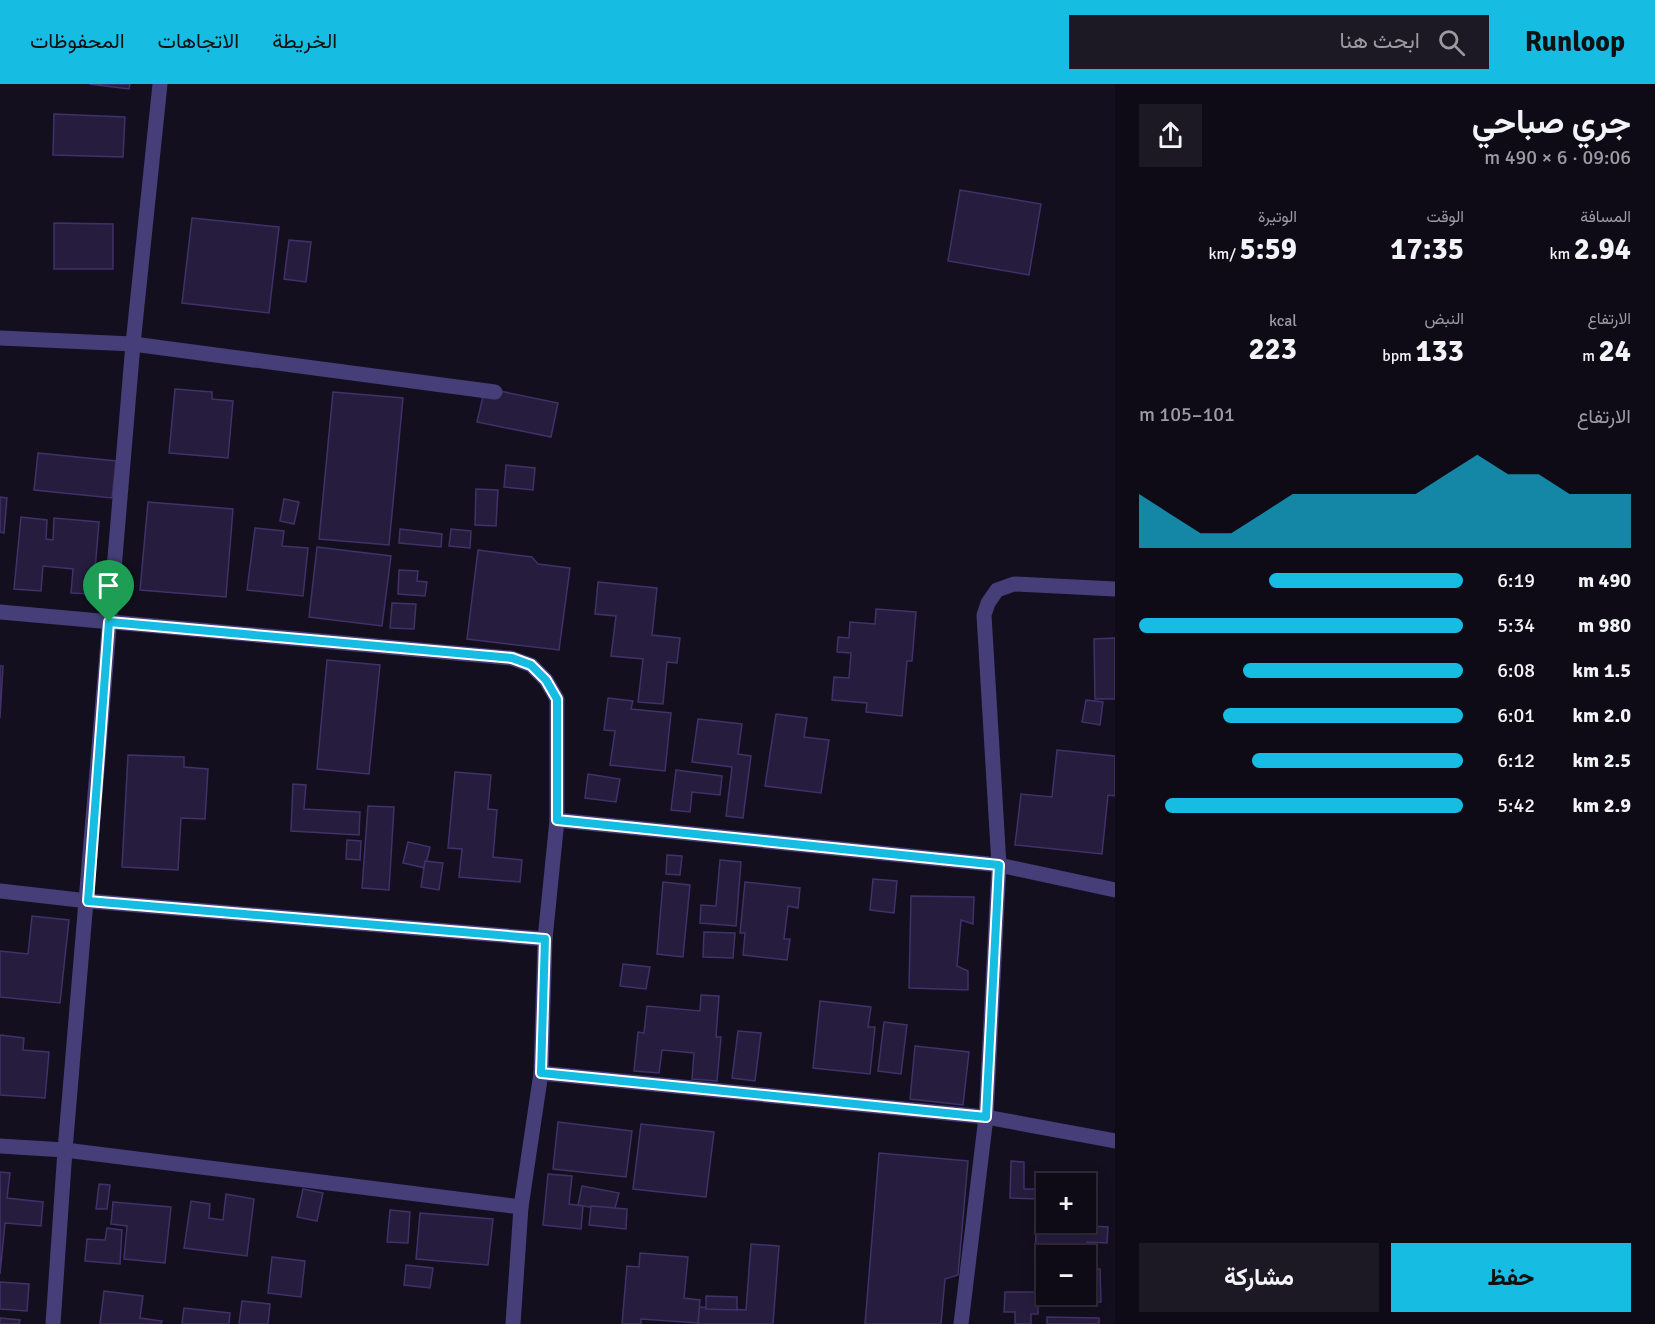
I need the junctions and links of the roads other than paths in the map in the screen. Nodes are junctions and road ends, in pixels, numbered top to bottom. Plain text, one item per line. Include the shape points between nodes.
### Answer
1 (160, 84) edge
2 (0, 338) edge
3 (133, 344) junction
4 (495, 392) dead end
5 (1115, 589) edge
6 (0, 612) edge
7 (109, 622) junction
8 (557, 820) junction
9 (999, 865) junction
10 (1115, 890) edge
11 (0, 891) edge
12 (88, 901) junction
13 (545, 939) junction
14 (541, 1073) junction
15 (986, 1117) junction
16 (1115, 1141) edge
17 (0, 1146) edge
18 (65, 1150) junction
19 (521, 1207) junction
20 (53, 1324) edge
21 (513, 1324) edge
22 (961, 1324) edge

1 - 3 street
2 - 3 street
3 - 4 street
3 - 7 street
5 - 9 street via 1014,584 997,590 988,603 984,615
6 - 7 street
7 - 8 street via 512,658 531,665 557,699
7 - 12 street
8 - 9 street
8 - 13 street
9 - 10 street
9 - 15 street
11 - 12 street
12 - 13 street
12 - 18 street
13 - 14 street
14 - 15 street
14 - 19 street
15 - 16 street
15 - 22 street
17 - 18 street
18 - 19 street
18 - 20 street
19 - 21 street

